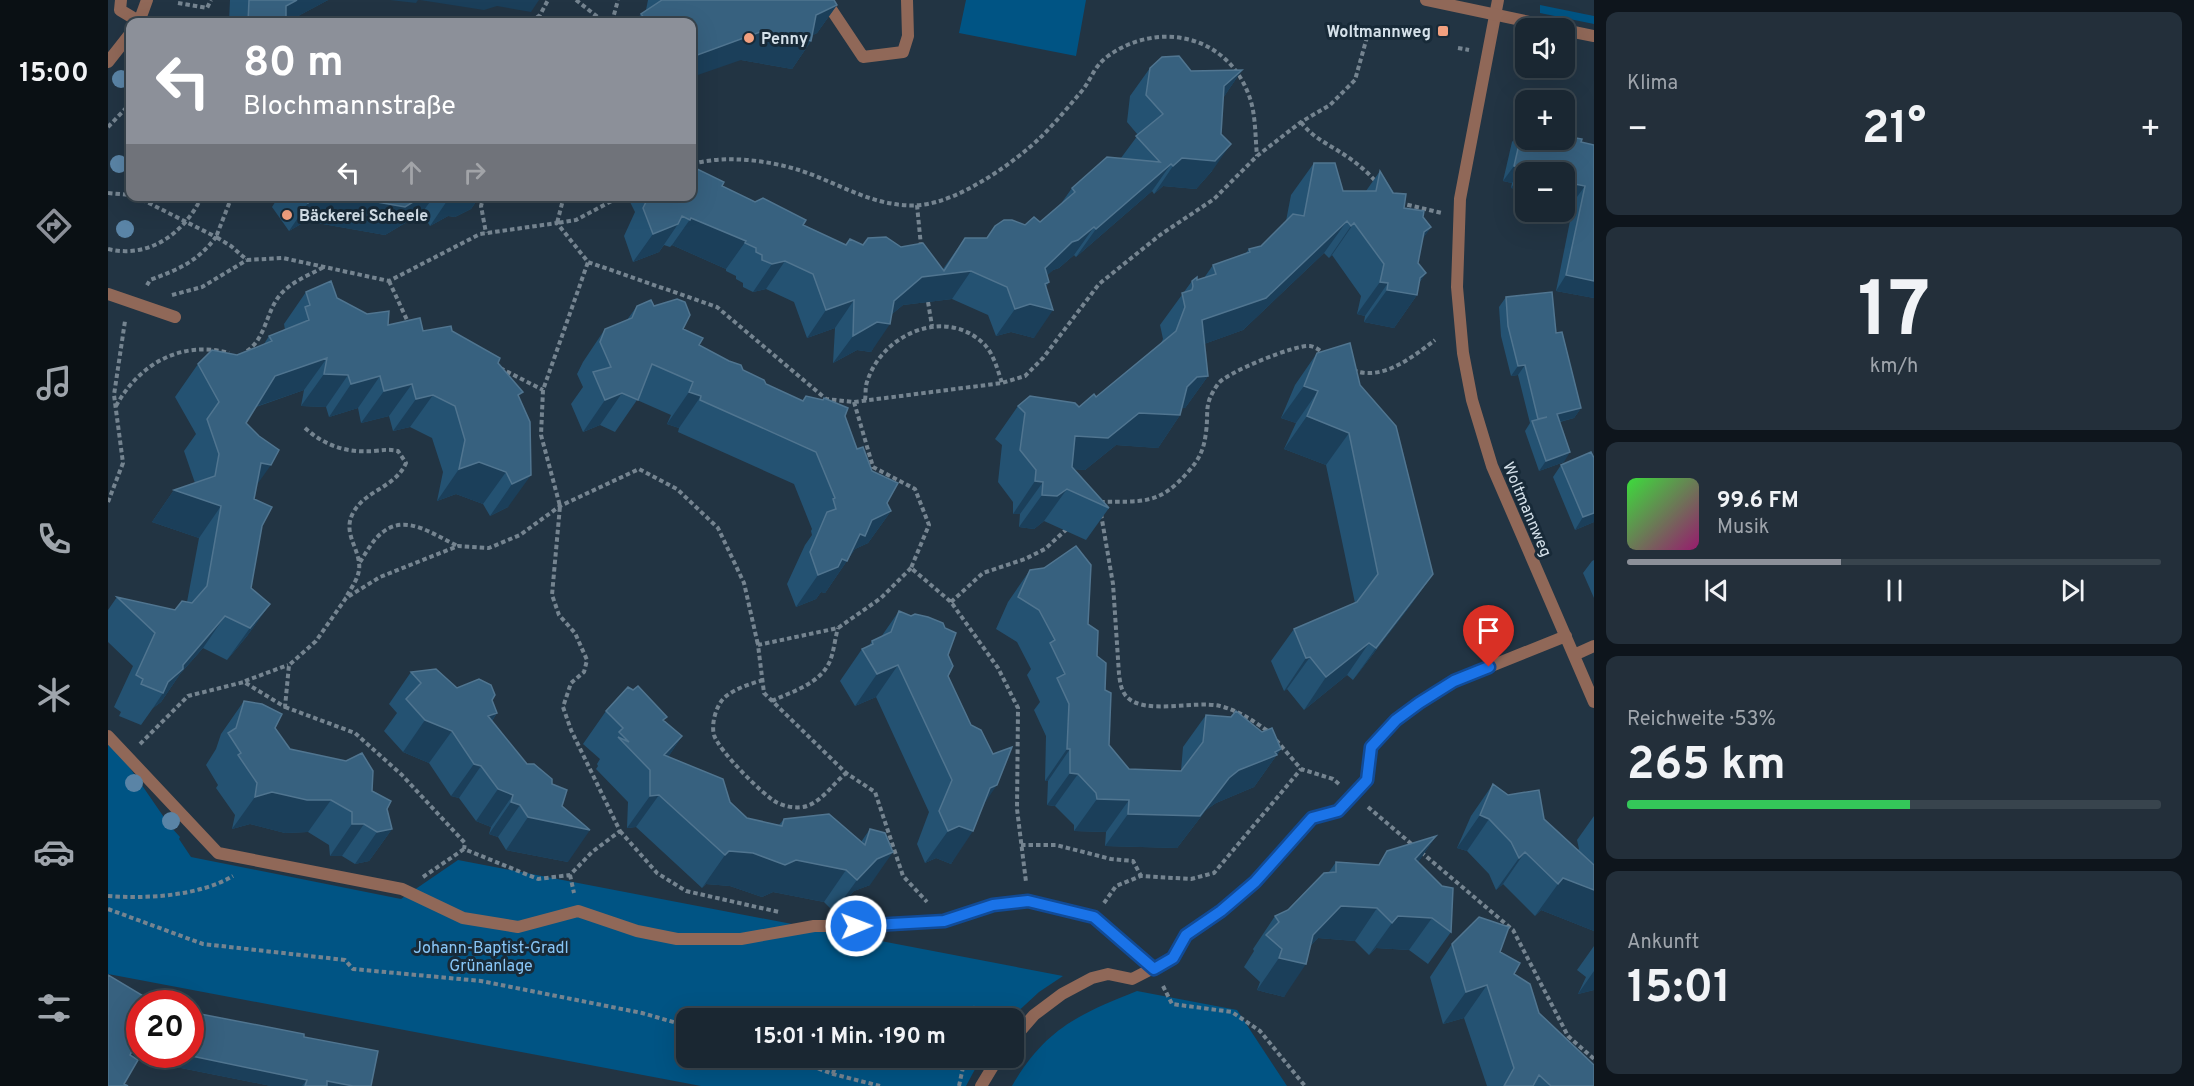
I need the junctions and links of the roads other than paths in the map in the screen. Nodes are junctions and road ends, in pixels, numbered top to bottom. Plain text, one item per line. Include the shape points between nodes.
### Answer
1 (121, 0) edge
2 (147, 0) edge
3 (825, 0) edge
4 (907, 0) edge
5 (1426, 0) edge
6 (1498, 0) edge
7 (1495, 15) junction
8 (133, 18) edge
9 (141, 18) edge
10 (1515, 19) edge
11 (1575, 32) edge
12 (1594, 36) edge
13 (126, 39) edge
14 (108, 62) edge
15 (108, 294) edge
16 (176, 317) dead end
17 (1566, 636) junction
18 (1594, 646) edge
19 (1574, 655) junction
20 (1594, 702) edge
21 (108, 736) edge
22 (1154, 969) junction
23 (1024, 1026) edge
24 (992, 1068) edge
25 (981, 1086) edge

1 - 8 street via 120,10
2 - 9 street
3 - 4 street via 863,57 903,52 908,36
5 - 7 street
6 - 7 street, Woltmannweg
7 - 10 street
7 - 17 street, Woltmannweg via 1460,199 1456,287 1460,336 1472,400 1492,466
11 - 12 street
13 - 14 street
15 - 16 street
17 - 19 street, Woltmannweg
17 - 22 street via 1454,681 1396,720 1371,747 1367,780 1338,811 1312,818 1255,882 1186,935 1173,958
18 - 19 street
19 - 20 street, Woltmannweg
21 - 22 street via 218,853 402,889 463,918 518,927 578,911 637,931 677,939 741,939 814,926 944,921 993,905 1028,901 1094,917
22 - 23 street via 1132,979 1108,974 1092,978 1062,994
24 - 25 street

